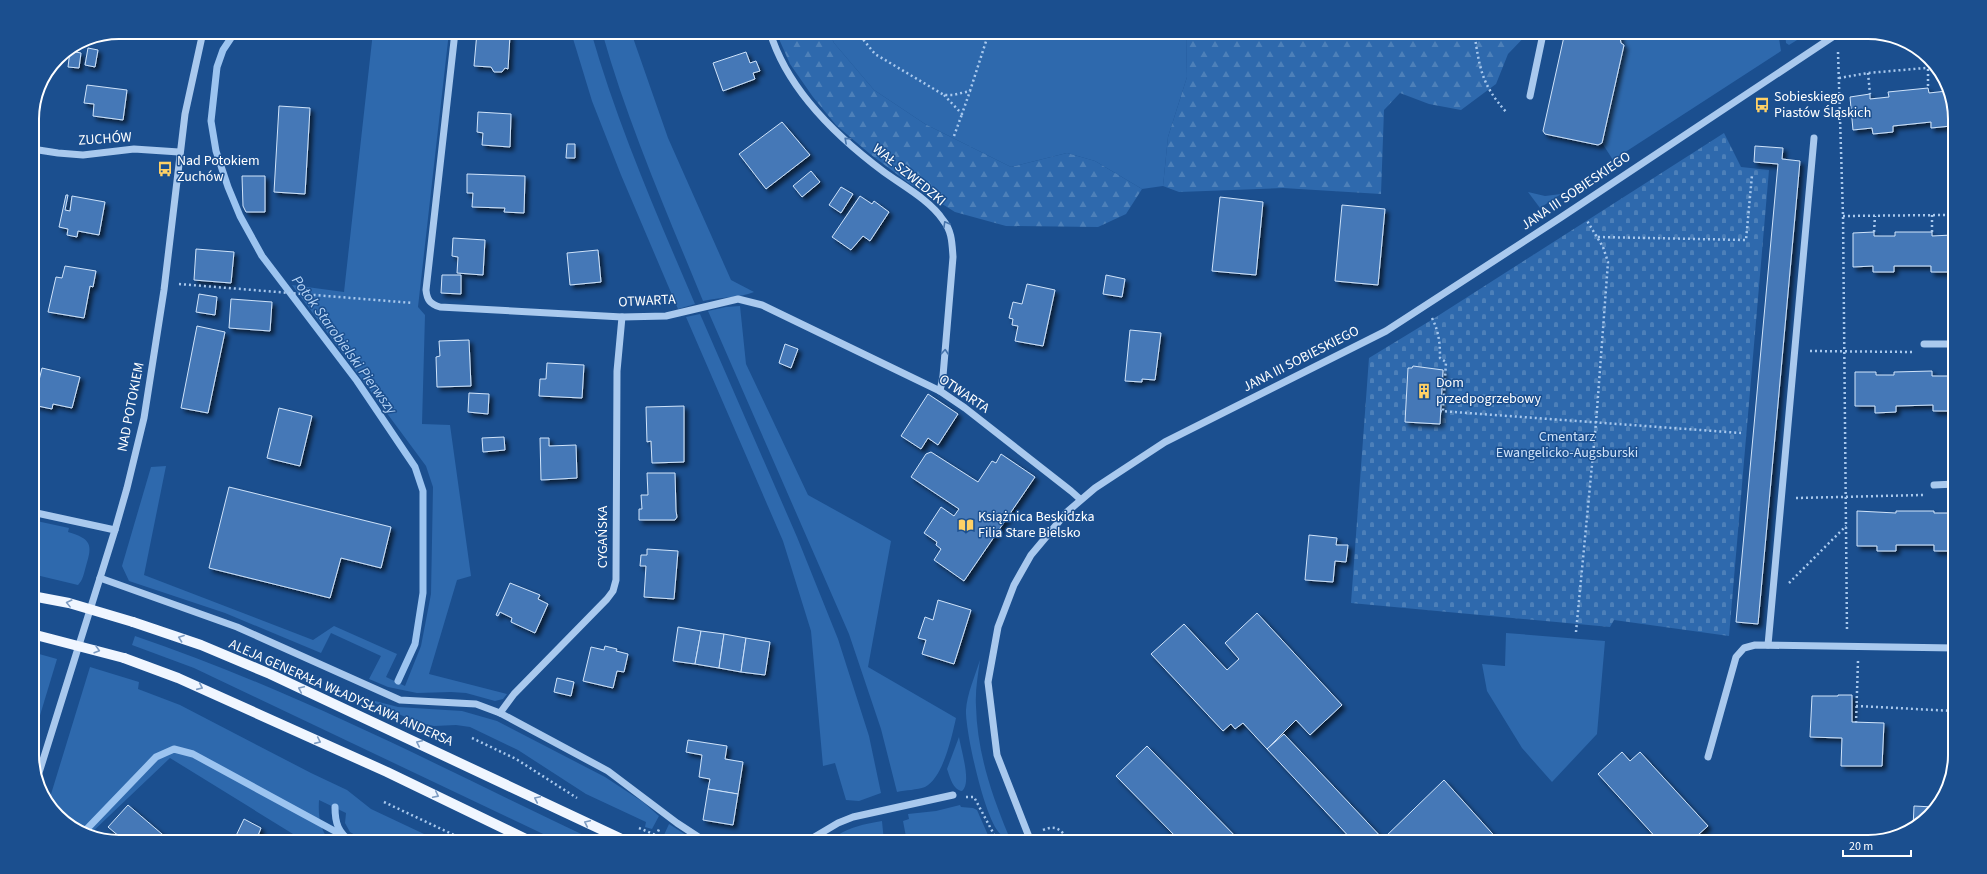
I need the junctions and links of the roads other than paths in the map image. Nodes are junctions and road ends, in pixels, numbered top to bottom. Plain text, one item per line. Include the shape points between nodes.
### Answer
1 (199, 39) edge
2 (454, 39) edge
3 (773, 39) edge
4 (1542, 39) edge
5 (1829, 39) edge
6 (1530, 96) dead end
7 (1814, 138) dead end
8 (39, 150) edge
9 (180, 152) junction
10 (622, 317) junction
11 (1924, 344) dead end
12 (1948, 344) edge
13 (940, 391) junction
14 (1948, 484) edge
15 (1934, 485) dead end
16 (1080, 499) junction
17 (39, 514) edge
18 (116, 530) junction
19 (100, 578) junction
20 (39, 597) edge
21 (39, 636) edge
22 (1768, 645) junction
23 (1948, 648) edge
24 (500, 713) junction
25 (1708, 756) dead end
26 (40, 768) edge
27 (953, 796) road end
28 (517, 835) edge
29 (613, 835) edge
30 (695, 835) edge
31 (818, 835) edge
32 (1028, 835) edge

1 - 9 street, NAD POTOKIEM
2 - 10 street, OTWARTA via 427,298 432,305 440,307
13 -> 3 street, WAŁ SZWEDZKI via 944,376 953,257 948,227 935,210 848,142 810,102 782,62
4 - 6 street
5 - 16 street, JANA III SOBIESKIEGO via 1386,331 1165,442
7 - 22 street
8 - 9 street, ZUCHÓW via 82,155 134,149
9 - 18 street, NAD POTOKIEM via 164,290 144,418
10 - 13 street, OTWARTA via 666,316 727,301 750,300
10 - 24 street, CYGAŃSKA via 617,371 617,549 613,591 514,694
11 - 12 street
13 - 16 street, OTWARTA
14 - 15 street
16 - 32 street, JANA III SOBIESKIEGO via 1031,555 1017,579 1006,602 992,653 988,682 998,755
17 - 18 street
18 - 19 street, NAD POTOKIEM
19 - 24 street via 236,627 400,700 476,704
19 - 26 street, NAD POTOKIEM
29 -> 20 main road, ALEJA GENERAŁA WŁADYSŁAWA ANDERSA, bridge via 270,674 201,645 69,603
21 -> 28 main road, bridge via 124,658 178,678 366,762
22 - 23 street
22 - 25 street via 1744,648 1736,657
24 - 30 street via 608,771
27 - 31 street via 853,817

